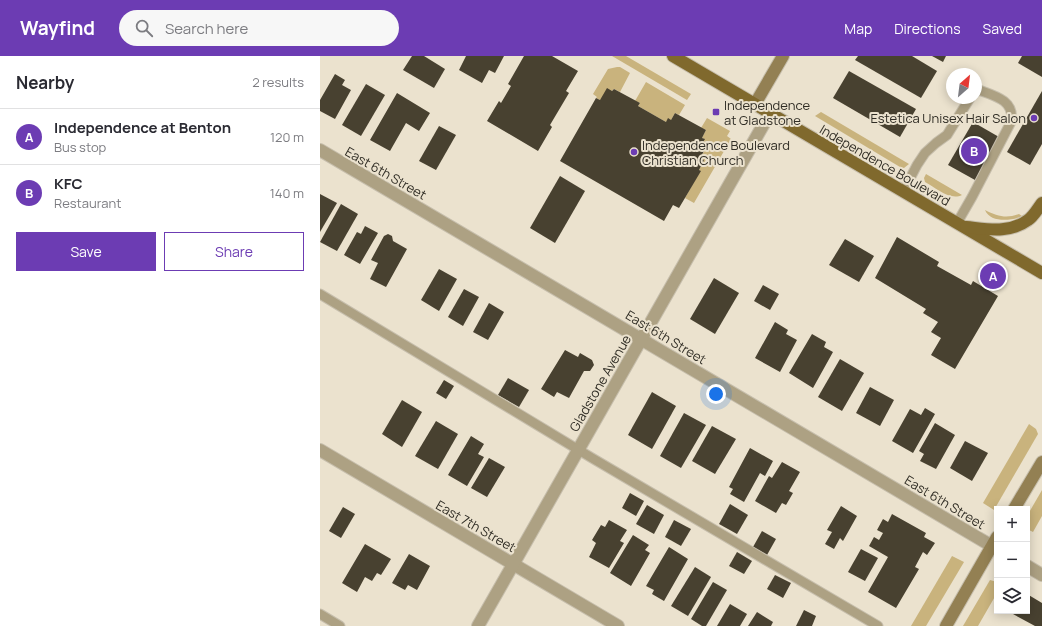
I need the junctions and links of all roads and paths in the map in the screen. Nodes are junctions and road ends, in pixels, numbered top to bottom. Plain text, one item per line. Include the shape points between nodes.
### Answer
1 (673, 56) edge
2 (783, 56) edge
3 (982, 91) edge
4 (755, 104) junction
5 (966, 104) edge
6 (770, 113) junction
7 (320, 150) edge
8 (903, 192) junction
9 (1042, 202) edge
10 (959, 225) junction
11 (1042, 273) edge
12 (320, 294) edge
13 (641, 338) junction
14 (320, 450) edge
15 (578, 450) junction
16 (1042, 462) edge
17 (1016, 506) edge
18 (994, 543) edge
19 (994, 546) edge
20 (514, 564) junction
21 (1030, 568) edge
22 (1042, 575) edge
23 (320, 614) edge
24 (340, 626) edge
25 (478, 626) edge
26 (618, 626) edge
27 (878, 626) edge
28 (946, 626) edge

1 - 4 main road, Independence Boulevard
2 - 4 street
3 - 10 lane via 1002,100 1010,107 1011,122
4 - 6 main road, Independence Boulevard
5 - 8 lane via 947,136 925,153
6 - 8 main road, Independence Boulevard
6 - 13 street, Gladstone Avenue
7 - 13 street, East 6th Street
8 - 10 main road, Independence Boulevard
9 - 10 main road via 1028,220 1014,227 1001,230
10 - 11 main road, Independence Boulevard
12 - 15 lane
13 - 15 street, Gladstone Avenue
13 - 18 street, East 6th Street
14 - 20 street, East 7th Street
15 - 20 street, Gladstone Avenue
15 - 27 lane
16 - 17 street
19 - 28 street
20 - 25 street, Gladstone Avenue
20 - 26 street, East 7th Street
21 - 22 street
23 - 24 lane

